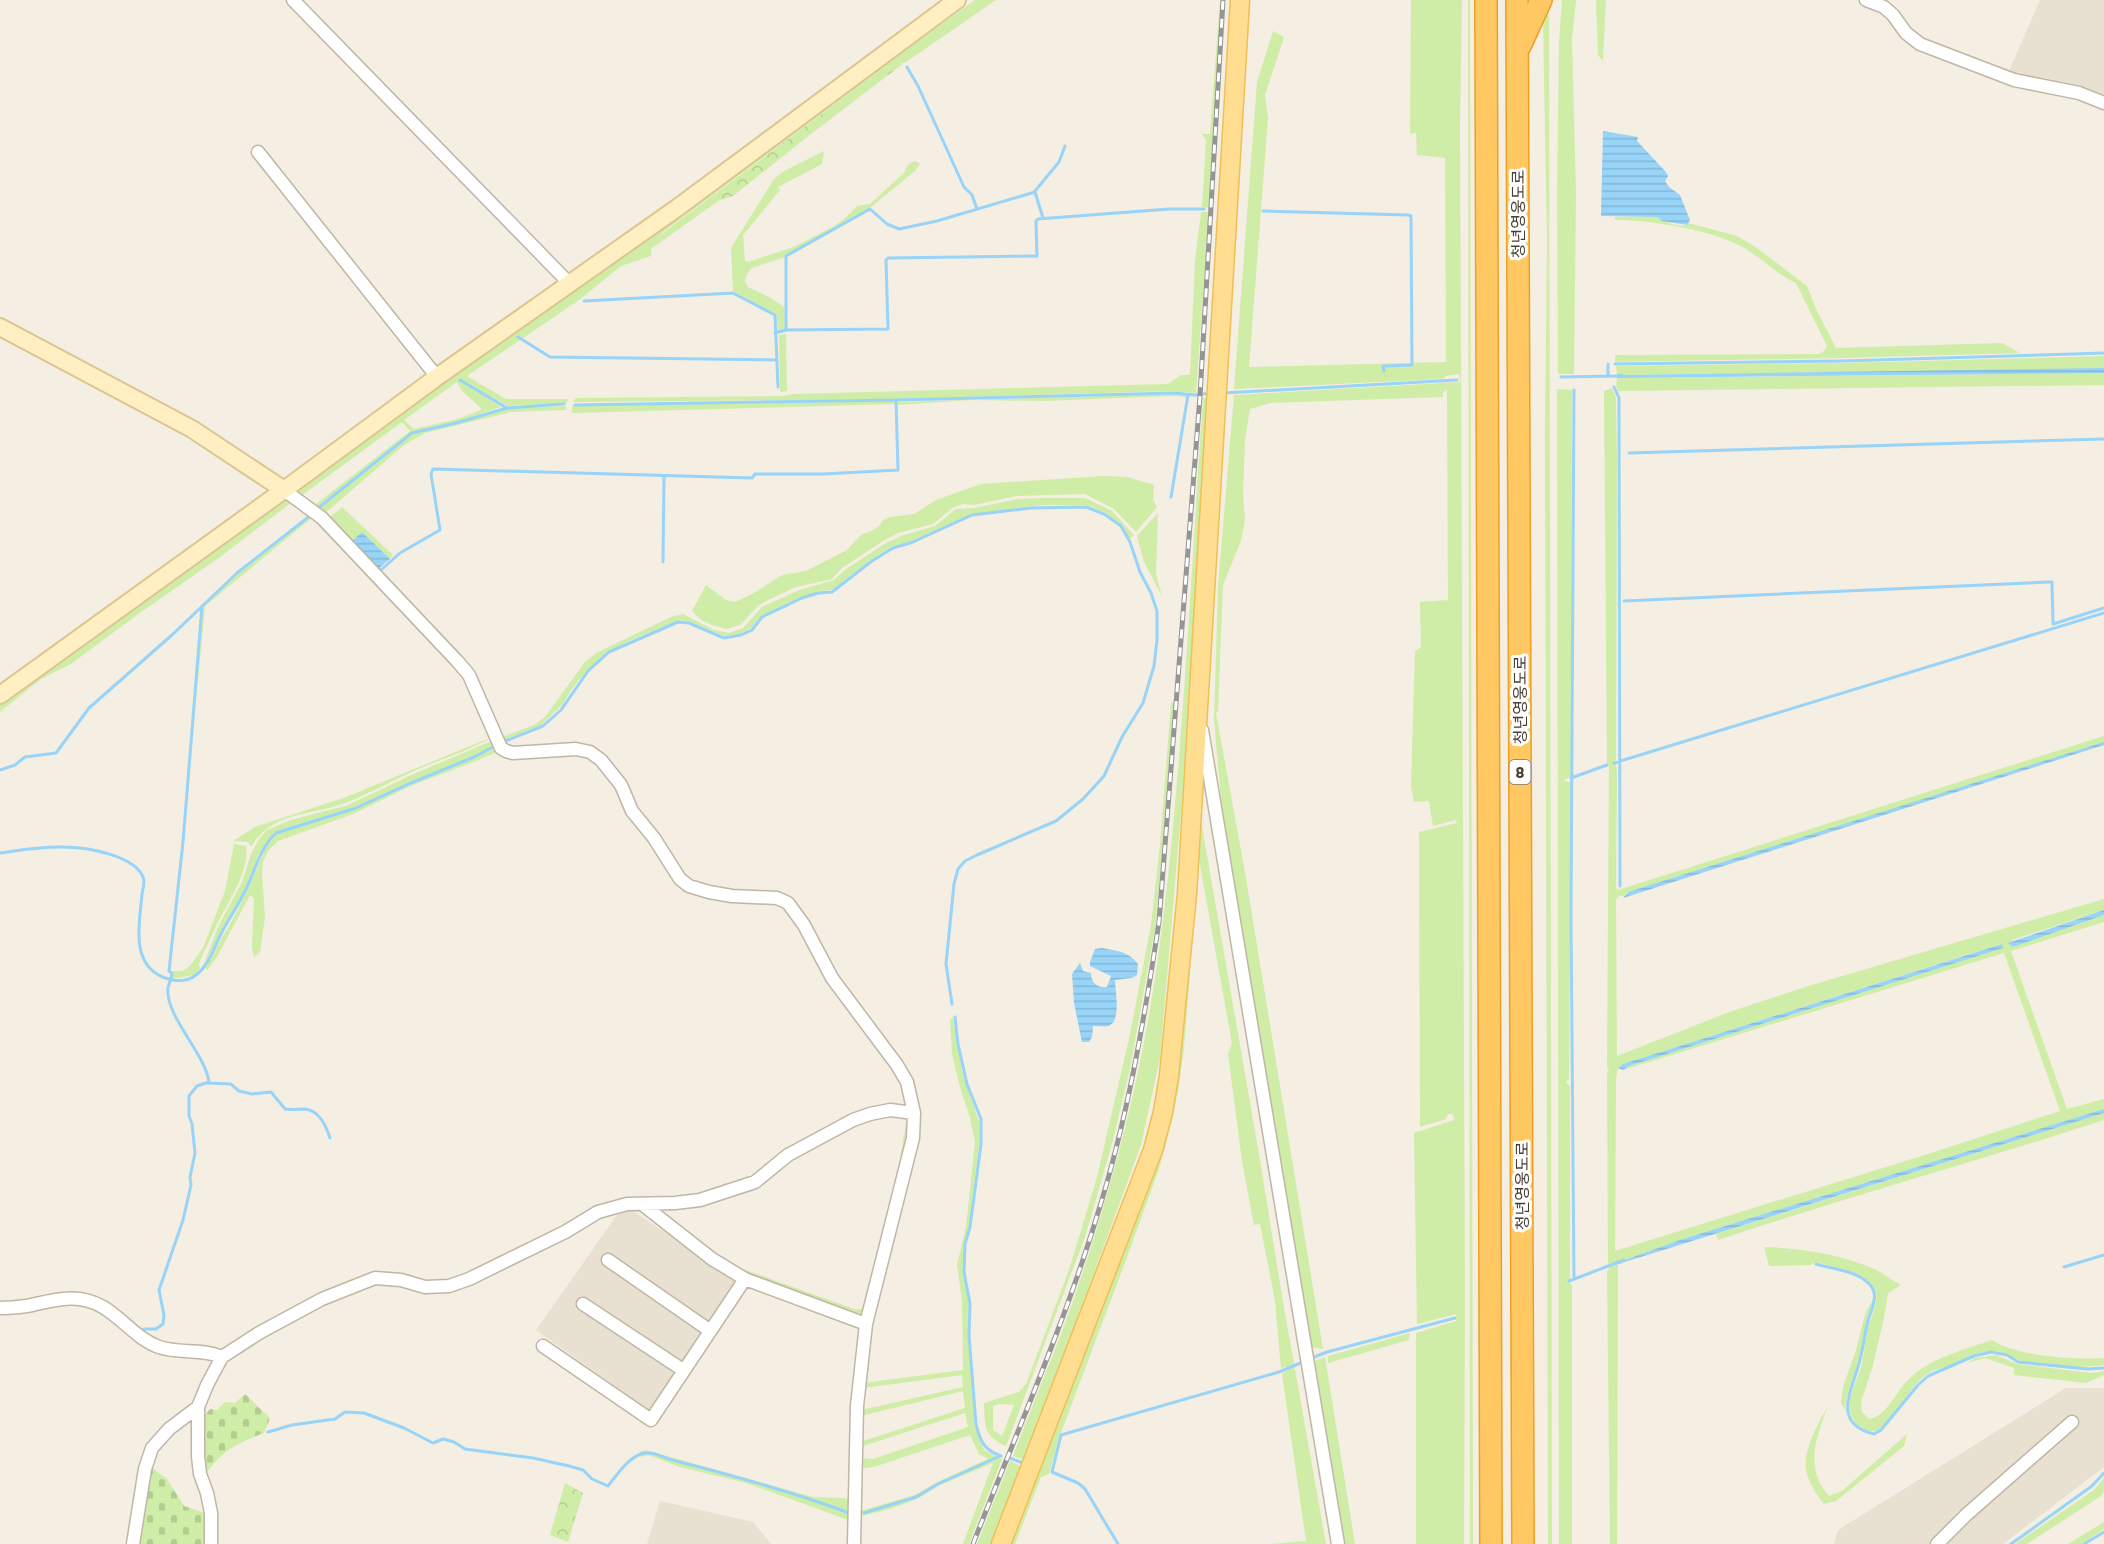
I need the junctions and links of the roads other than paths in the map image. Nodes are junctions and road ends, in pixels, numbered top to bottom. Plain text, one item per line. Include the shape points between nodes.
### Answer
1 (293, 0) edge
2 (957, 0) edge
3 (1486, 0) edge
4 (1517, 0) edge
5 (1540, 0) edge
6 (1866, 0) edge
7 (1241, 4) edge
8 (1517, 52) junction
9 (2104, 103) edge
10 (258, 152) dead end
11 (569, 283) junction
12 (0, 327) edge
13 (437, 377) junction
14 (284, 490) junction
15 (0, 695) edge
16 (1197, 702) junction
17 (914, 1113) junction
18 (642, 1203) junction
19 (608, 1260) dead end
20 (744, 1279) junction
21 (583, 1304) dead end
22 (0, 1308) edge
23 (866, 1324) junction
24 (710, 1330) junction
25 (543, 1346) dead end
26 (222, 1357) junction
27 (683, 1370) junction
28 (198, 1407) junction
29 (2072, 1422) dead end
30 (133, 1544) edge
31 (211, 1544) edge
32 (854, 1544) edge
33 (1001, 1544) edge
34 (1338, 1544) edge
35 (1491, 1544) edge
36 (1523, 1544) edge
37 (1937, 1544) edge

1 - 11 street
2 - 11 main road
3 - 35 highway, 청년영웅도로 / 8
4 - 8 highway, 청년영웅도로 / 8
5 - 8 highway
6 - 9 street via 1884,7 1920,44 2014,80 2079,93
7 - 16 main road
8 - 36 highway, 청년영웅도로 / 8
10 - 13 street
11 - 13 main road
12 - 14 main road via 192,429
13 - 14 main road
14 - 15 main road
14 - 17 street via 322,518 458,662 469,675 506,752 590,752 617,778 632,811 680,879 709,892 777,898 788,903 832,978 897,1065 907,1082
16 - 33 main road via 1188,894 1163,1112 1153,1149
16 - 34 street
17 - 18 street via 890,1110 853,1120 788,1155 755,1182 729,1191 700,1200
17 - 23 street via 907,1166
18 - 20 street via 712,1259
18 - 26 street via 598,1212 565,1232 449,1286 425,1287 375,1278 354,1285 259,1333
19 - 24 street
20 - 23 street
20 - 24 street
21 - 27 street
22 - 26 street via 60,1298 83,1299 103,1307 141,1338 159,1347
23 - 32 street via 857,1406
24 - 27 street
25 - 27 street via 651,1420
26 - 28 street
28 - 30 street via 152,1448
28 - 31 street via 198,1456 211,1513
29 - 37 street

